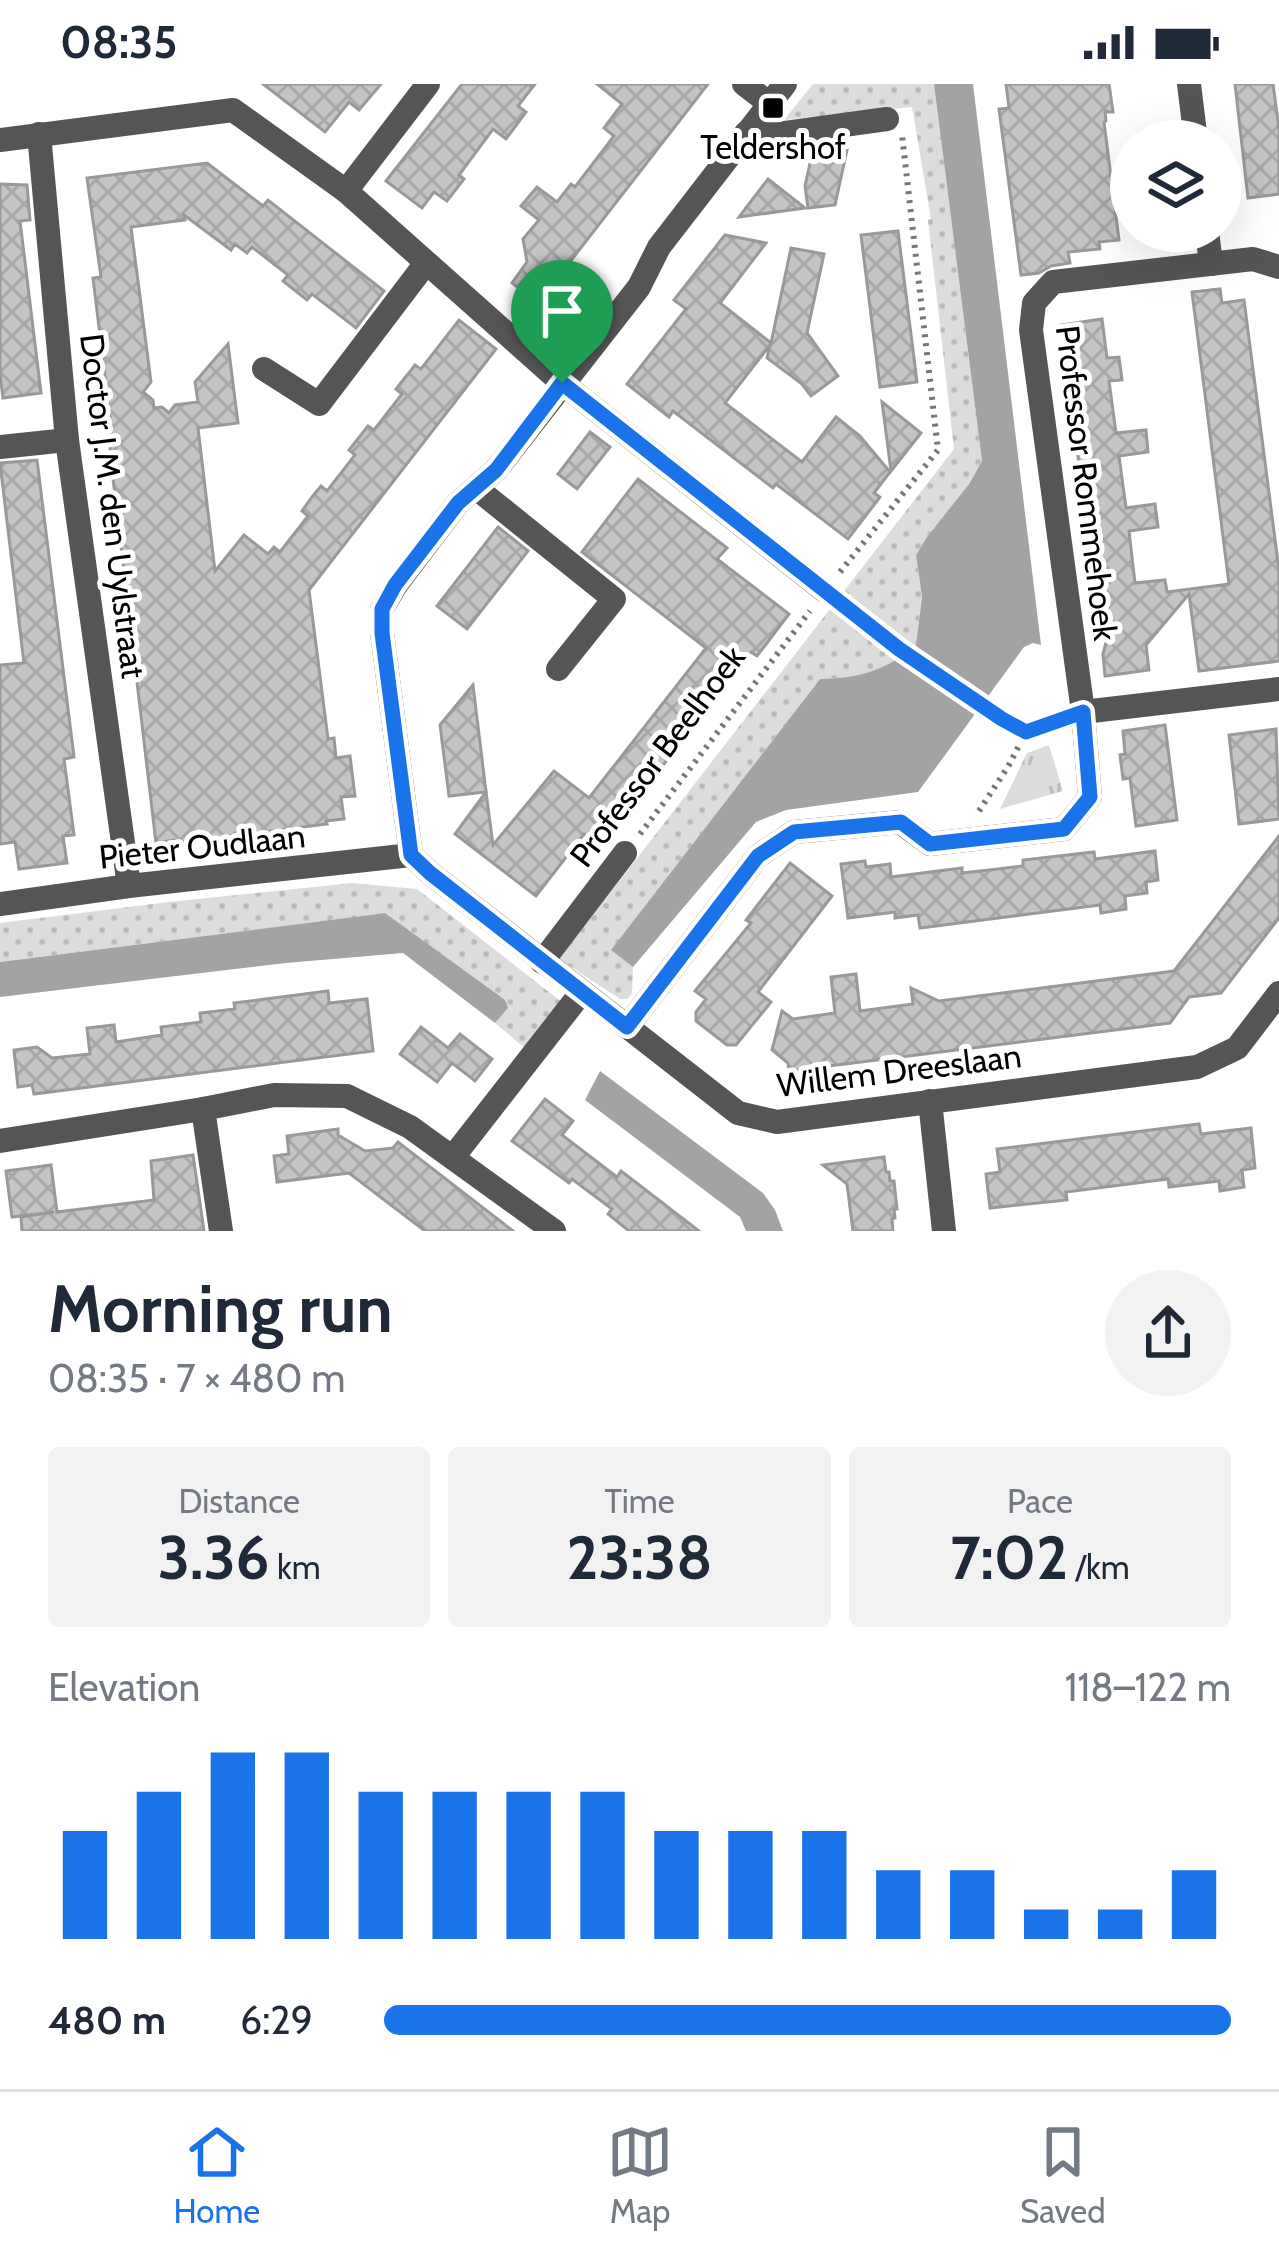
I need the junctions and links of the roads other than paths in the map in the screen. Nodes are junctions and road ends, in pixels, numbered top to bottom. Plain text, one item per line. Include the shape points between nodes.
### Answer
1 (428, 84) edge
2 (744, 84) edge
3 (1189, 84) edge
4 (778, 94) edge
5 (894, 118) road end
6 (1193, 120) edge
7 (39, 134) junction
8 (746, 134) junction
9 (0, 140) edge
10 (346, 191) junction
11 (1210, 252) edge
12 (426, 263) junction
13 (1211, 264) junction
14 (1279, 267) edge
15 (264, 369) dead end
16 (562, 383) junction
17 (68, 440) junction
18 (0, 447) edge
19 (476, 488) junction
20 (825, 591) road end
21 (558, 669) dead end
22 (1279, 688) edge
23 (1083, 712) junction
24 (625, 853) road end
25 (411, 855) junction
26 (129, 886) junction
27 (0, 904) edge
28 (542, 962) junction
29 (581, 993) junction
30 (1279, 993) edge
31 (627, 1027) junction
32 (930, 1101) junction
33 (203, 1108) junction
34 (0, 1141) edge
35 (453, 1157) junction
36 (221, 1231) edge
37 (554, 1231) edge
38 (944, 1231) edge

1 - 10 street
2 - 4 street
3 - 6 street
4 - 8 street
5 - 8 street
7 - 9 street
7 - 10 street via 233,110
7 - 17 street, Doctor J.M. den Uylstraat
8 - 16 street
10 - 12 street
11 - 13 street
12 - 15 street via 320,404
12 - 16 street
13 - 14 street, Professor Rommehoek via 1253,259
13 - 23 street, Professor Rommehoek via 1053,282 1034,303 1031,329
16 - 19 street
16 - 20 street
17 - 18 street
17 - 26 street, Doctor J.M. den Uylstraat
19 - 21 street via 614,599
19 - 25 street via 382,609
22 - 23 street
23 - 31 street, Professor Rommehoek via 1090,797 1064,829 930,844 901,822 794,832 758,856
24 - 28 street, Professor Beelhoek
25 - 26 street, Pieter Oudlaan
25 - 28 street, Willem Dreeslaan
26 - 27 street, Pieter Oudlaan
28 - 29 street, Willem Dreeslaan
29 - 31 street, Willem Dreeslaan
29 - 35 street
30 - 32 street, Willem Dreeslaan via 1237,1048 1197,1067
31 - 32 street, Willem Dreeslaan via 738,1113 777,1121
32 - 38 street
33 - 34 street
33 - 35 street via 274,1095 347,1096
33 - 36 street
35 - 37 street

